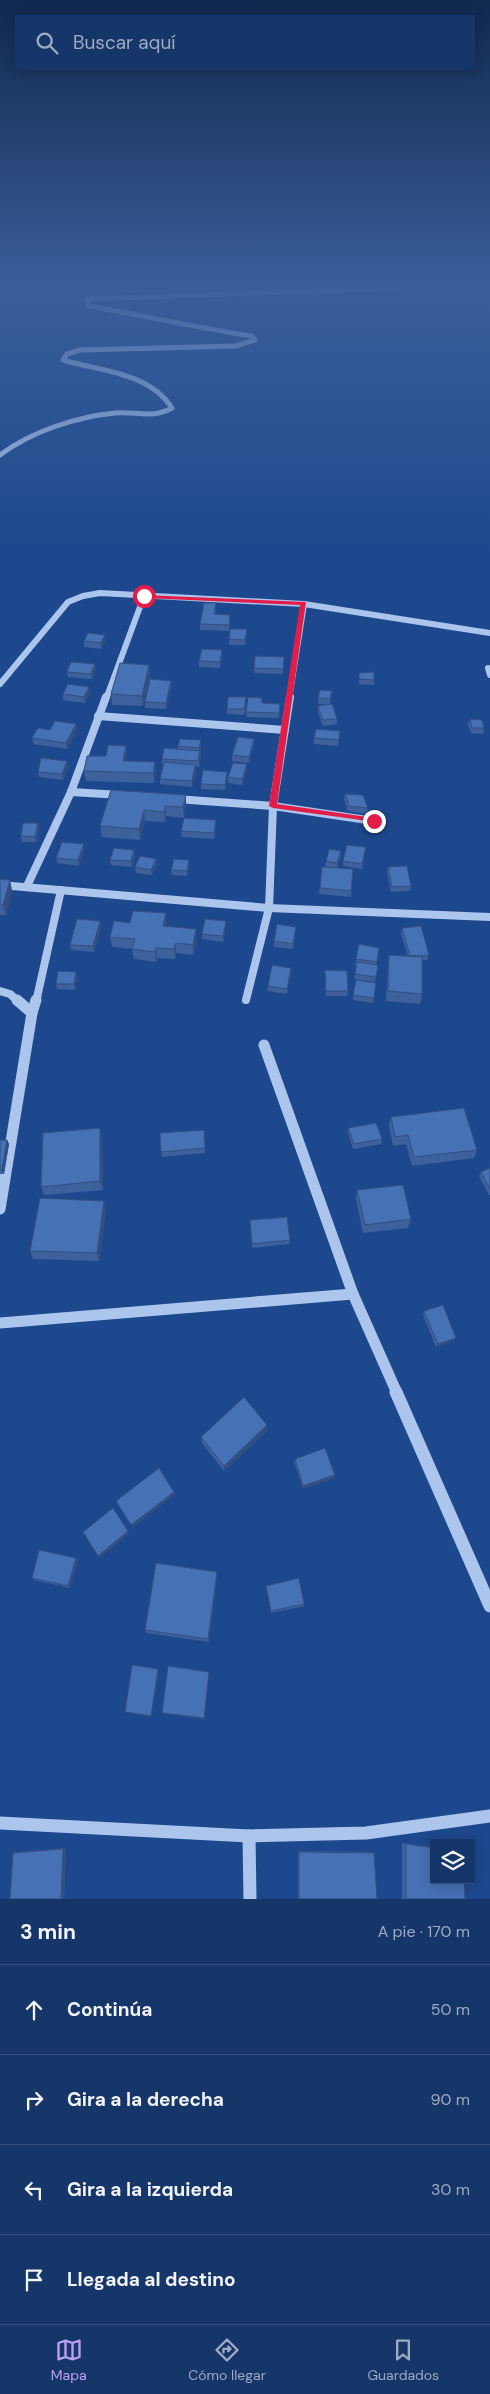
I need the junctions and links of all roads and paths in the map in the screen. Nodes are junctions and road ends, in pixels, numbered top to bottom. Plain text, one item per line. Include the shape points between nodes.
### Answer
1 (110, 372) edge
2 (0, 455) edge
3 (144, 596) junction
4 (304, 604) junction
5 (490, 633) edge
6 (0, 684) edge
7 (98, 716) junction
8 (285, 730) junction
9 (71, 792) junction
10 (129, 796) edge
11 (167, 798) edge
12 (273, 806) junction
13 (374, 821) dead end
14 (0, 885) edge
15 (27, 886) junction
16 (61, 890) junction
17 (269, 908) junction
18 (490, 917) edge
19 (0, 991) edge
20 (246, 1000) dead end
21 (32, 1013) junction
22 (264, 1045) dead end
23 (0, 1209) edge
24 (353, 1294) junction
25 (0, 1323) edge
26 (490, 1606) edge
27 (490, 1816) edge
28 (0, 1823) edge
29 (250, 1836) junction
30 (250, 1899) edge

1 - 2 street via 154,388 169,400 172,408 162,414 113,413 83,420 35,434
3 - 4 street
3 - 6 street via 100,593 68,602
3 - 7 street
4 - 5 street
4 - 8 street
7 - 8 street
7 - 9 street
8 - 12 street
9 - 10 street
9 - 15 street
11 - 12 street
12 - 13 street
12 - 17 street
14 - 15 street
15 - 16 street
16 - 17 street
16 - 21 street
17 - 18 street
17 - 20 street
19 - 21 street via 10,994
21 - 23 street
22 - 24 street
24 - 25 street
24 - 26 street
27 - 29 street via 366,1833
28 - 29 street
29 - 30 street

